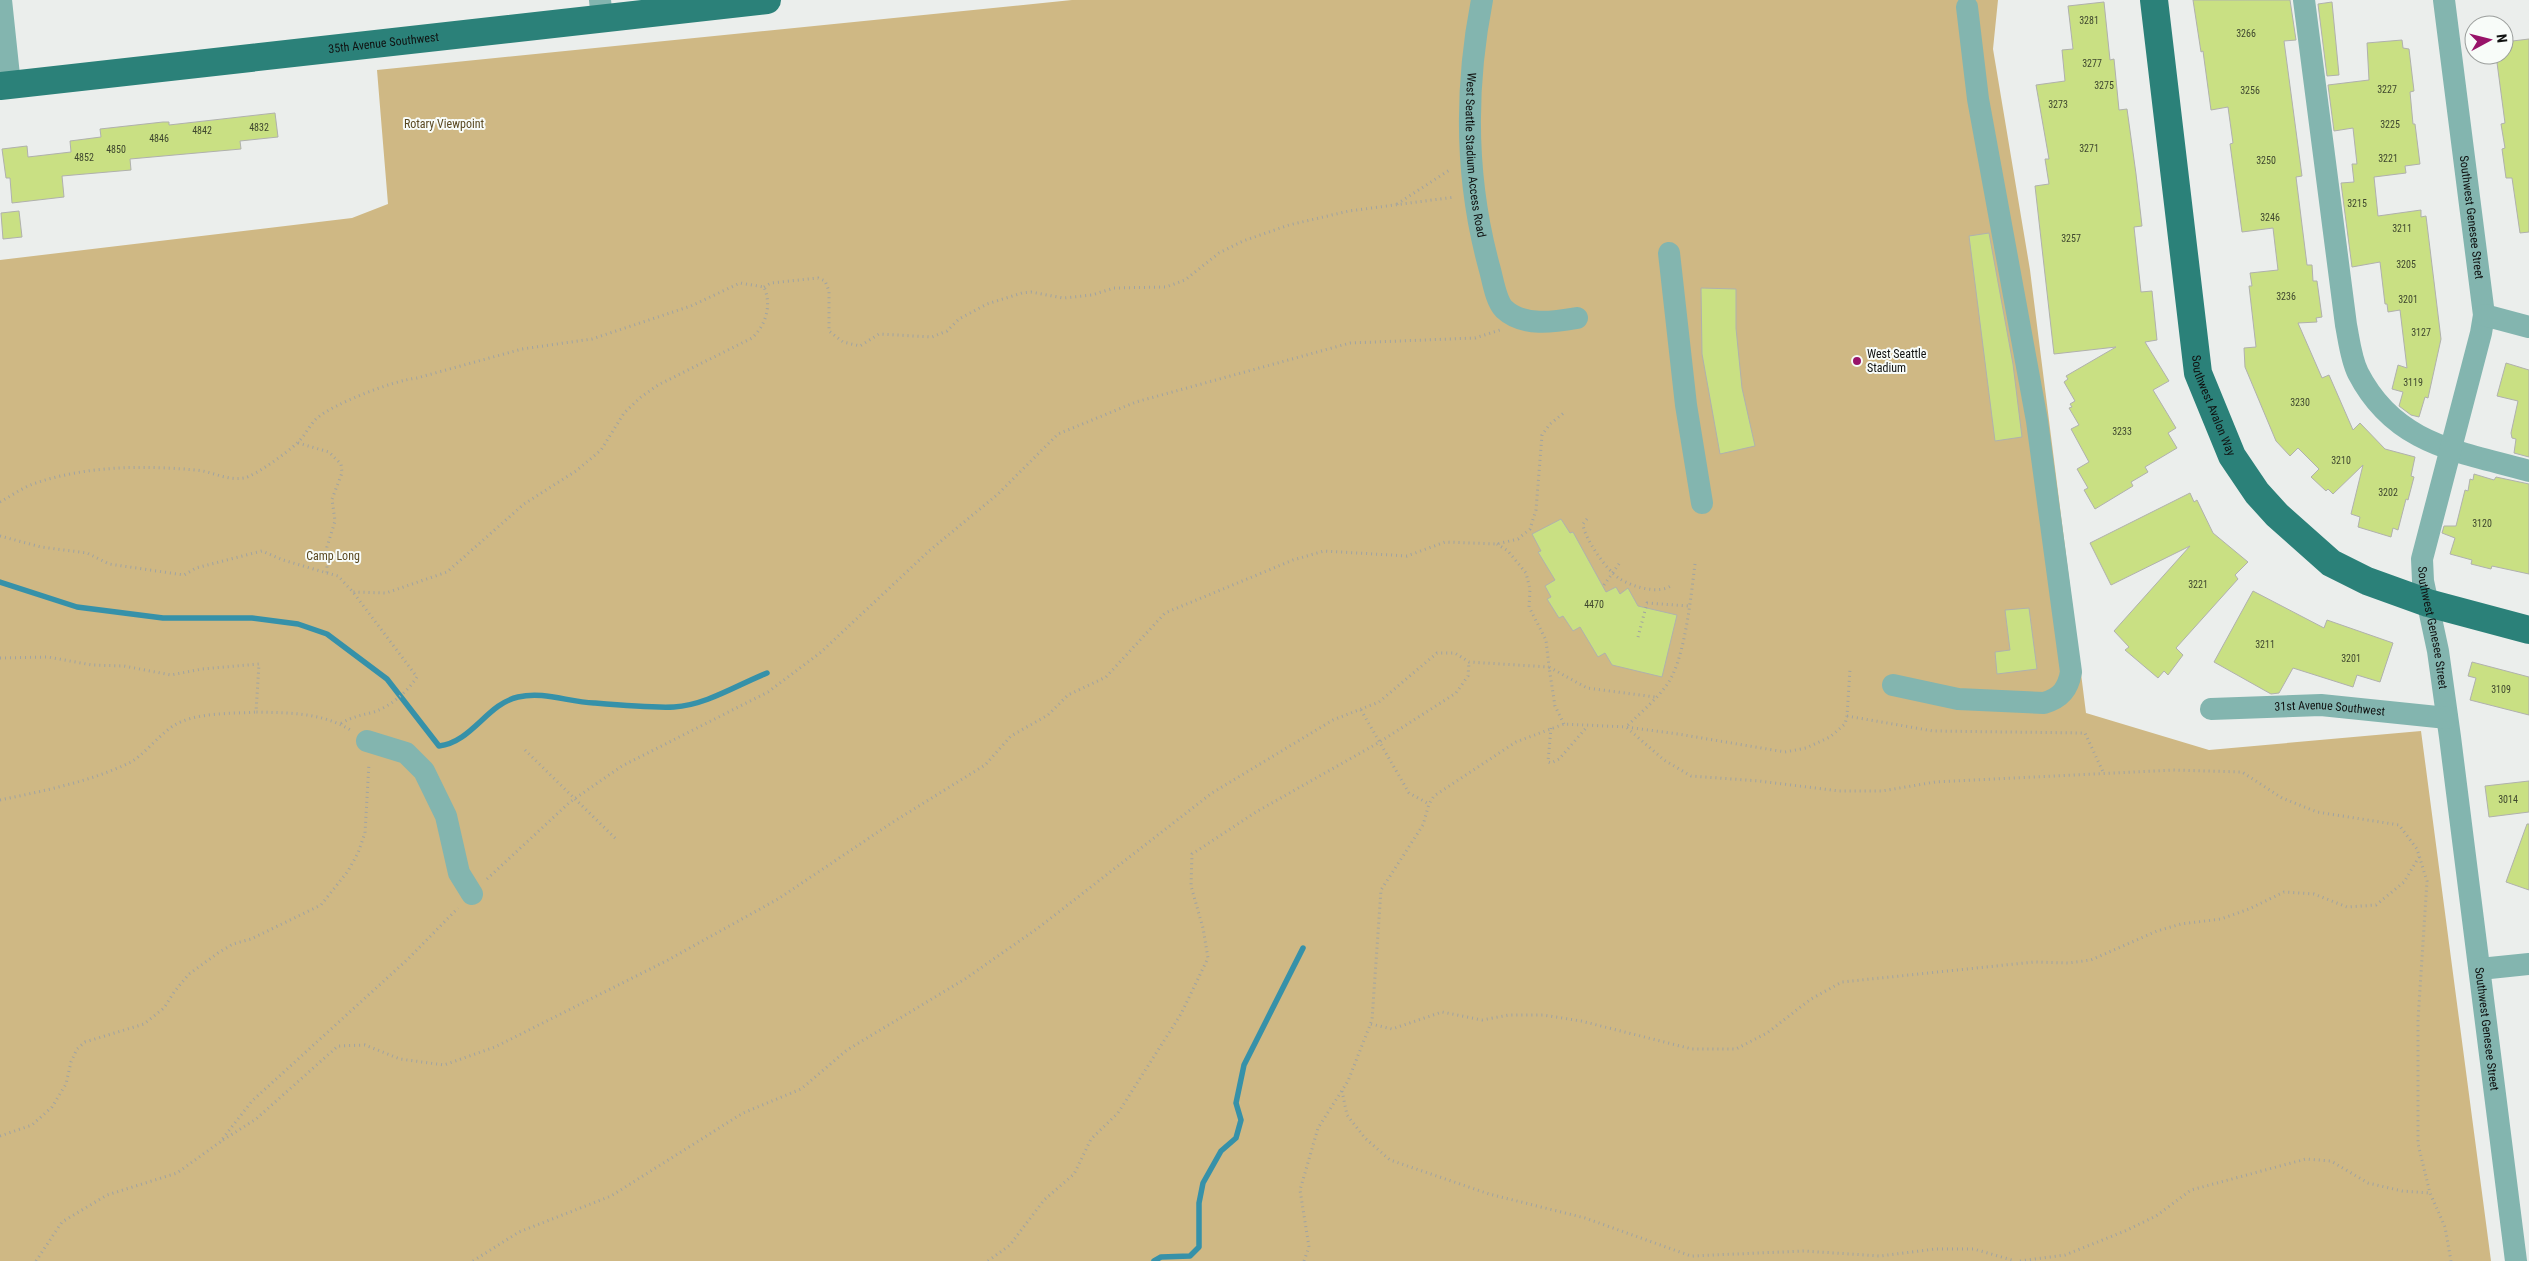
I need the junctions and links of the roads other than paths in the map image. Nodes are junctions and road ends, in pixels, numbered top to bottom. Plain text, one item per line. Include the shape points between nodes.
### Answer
1 (0, 0) edge
2 (768, 0) edge
3 (1482, 0) edge
4 (2154, 0) edge
5 (2304, 0) edge
6 (2444, 0) edge
7 (1967, 7) dead end
8 (601, 10) edge
9 (5, 86) edge
10 (1669, 253) dead end
11 (2484, 314) junction
12 (1577, 318) dead end
13 (2529, 327) edge
14 (2450, 449) junction
15 (2529, 471) edge
16 (1702, 503) dead end
17 (2428, 603) junction
18 (2529, 630) edge
19 (1893, 686) dead end
20 (2212, 709) dead end
21 (2447, 718) junction
22 (368, 741) road end
23 (472, 894) road end
24 (2529, 964) edge
25 (2480, 969) junction
26 (2516, 1261) edge

1 - 9 street
2 - 8 main road, 35th Avenue Southwest
3 - 12 street, West Seattle Stadium Access Road via 1471,75 1473,194 1484,250 1504,318 1515,316 1538,322
4 - 17 main road, Southwest Avalon Way via 2198,373 2218,425 2234,460 2257,493 2332,563 2367,581
5 - 14 street via 2346,325 2357,372 2390,418 2428,442
6 - 11 street, Southwest Genesee Street
7 - 19 street via 1978,98 2037,421 2071,672 2066,689 2054,701 2044,704 1958,699
8 - 9 main road, 35th Avenue Southwest
10 - 16 street via 1686,405
11 - 13 street
11 - 14 street, Southwest Genesee Street
14 - 15 street
14 - 17 street, Southwest Genesee Street via 2422,558 2422,581
17 - 18 main road, Southwest Avalon Way
17 - 21 street, Southwest Genesee Street
20 - 21 street, 31st Avenue Southwest via 2321,705
21 - 25 street, Southwest Genesee Street
22 - 23 street via 406,753 424,771 446,816 459,872
24 - 25 street
25 - 26 street, Southwest Genesee Street

